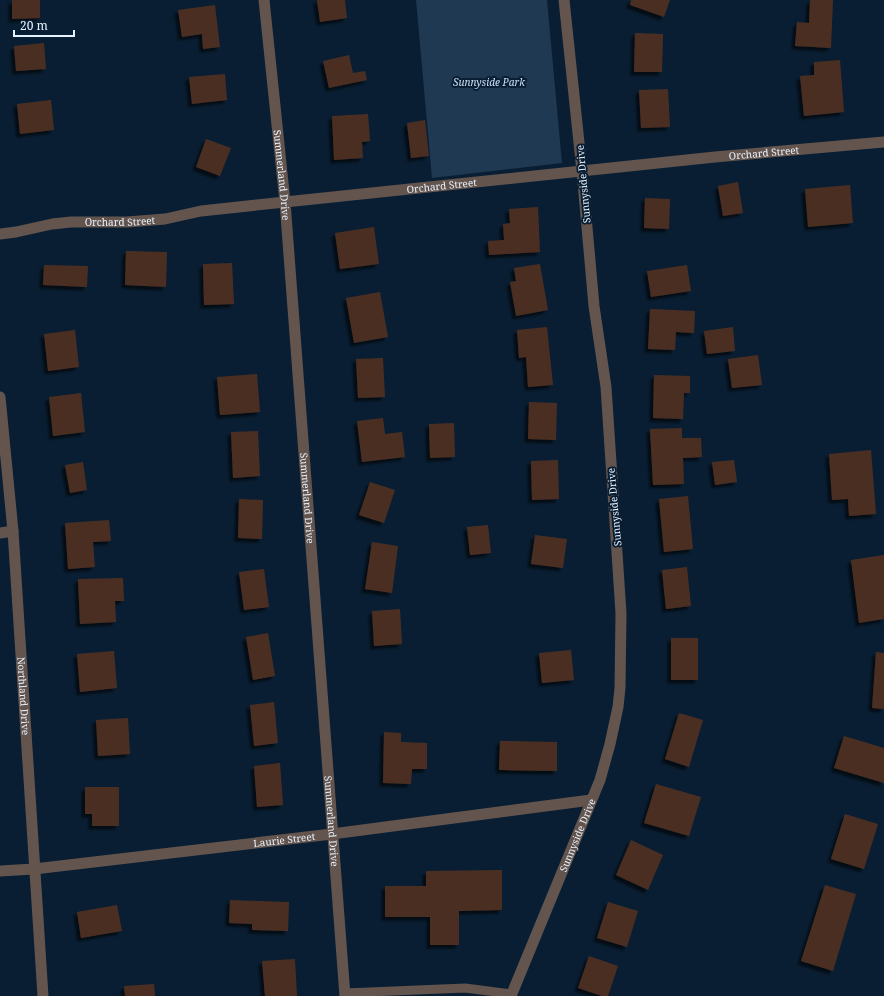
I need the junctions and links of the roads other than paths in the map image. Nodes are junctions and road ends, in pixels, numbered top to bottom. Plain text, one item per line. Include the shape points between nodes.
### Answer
1 (264, 0) edge
2 (564, 0) edge
3 (884, 142) edge
4 (582, 171) junction
5 (285, 202) junction
6 (0, 234) edge
7 (0, 397) edge
8 (13, 532) junction
9 (0, 533) edge
10 (591, 800) junction
11 (332, 834) junction
12 (34, 869) junction
13 (0, 871) edge
14 (345, 995) edge
15 (512, 995) edge
16 (43, 996) edge

1 - 5 street, Summerland Drive
2 - 4 street, Sunnyside Drive
3 - 4 street, Orchard Street
4 - 5 street, Orchard Street
4 - 10 street, Sunnyside Drive via 594,306 606,387 621,614 618,707 600,780
5 - 6 street, Orchard Street via 201,211 165,219 52,224
5 - 11 street, Summerland Drive
7 - 8 street, Northland Drive
8 - 9 street
8 - 12 street, Northland Drive
10 - 11 street, Laurie Street
10 - 15 street, Sunnyside Drive
11 - 12 street, Laurie Street
11 - 14 street, Summerland Drive
12 - 13 street, Laurie Street
12 - 16 street, Northland Drive
14 - 15 lane via 465,988

